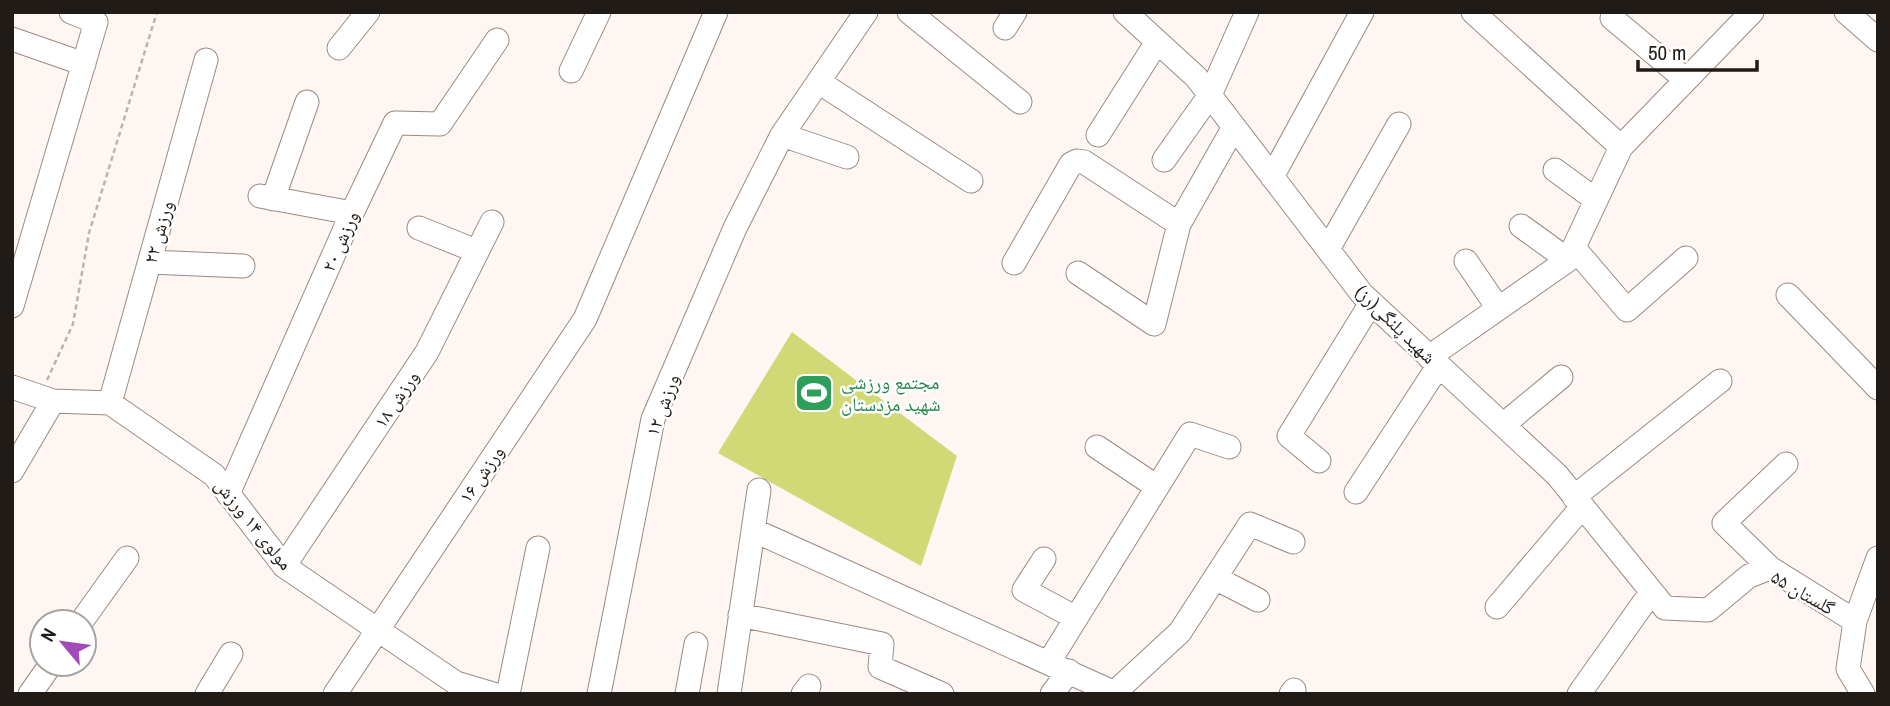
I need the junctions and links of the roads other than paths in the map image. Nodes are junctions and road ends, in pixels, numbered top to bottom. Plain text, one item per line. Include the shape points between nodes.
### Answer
1 (71, 12) edge
2 (368, 12) edge
3 (599, 12) edge
4 (716, 12) edge
5 (866, 12) edge
6 (909, 12) edge
7 (1125, 12) edge
8 (1247, 12) edge
9 (1362, 12) edge
10 (1752, 12) edge
11 (1846, 12) edge
12 (1480, 14) edge
13 (1612, 18) dead end
14 (12, 39) edge
15 (497, 40) dead end
16 (1878, 40) edge
17 (1157, 42) junction
18 (339, 48) dead end
19 (206, 60) dead end
20 (84, 64) junction
21 (571, 71) dead end
22 (1686, 80) junction
23 (819, 82) junction
24 (1210, 95) junction
25 (307, 102) dead end
26 (1020, 102) dead end
27 (1399, 124) dead end
28 (1234, 127) junction
29 (782, 135) junction
30 (1098, 135) dead end
31 (1621, 147) junction
32 (847, 157) dead end
33 (1164, 160) dead end
34 (1555, 170) dead end
35 (1272, 177) junction
36 (971, 181) dead end
37 (1596, 200) junction
38 (352, 214) junction
39 (492, 222) dead end
40 (1179, 224) junction
41 (1521, 226) dead end
42 (419, 228) dead end
43 (1328, 249) junction
44 (476, 251) junction
45 (1571, 254) junction
46 (1686, 258) dead end
47 (1466, 261) dead end
48 (150, 262) junction
49 (1014, 263) dead end
50 (243, 265) dead end
51 (1078, 273) dead end
52 (1788, 295) dead end
53 (1371, 303) junction
54 (12, 306) edge
55 (1498, 308) junction
56 (1434, 361) junction
57 (1561, 377) dead end
58 (1720, 381) dead end
59 (12, 387) edge
60 (1878, 388) edge
61 (47, 398) junction
62 (110, 403) junction
63 (1503, 425) junction
64 (1097, 447) dead end
65 (1229, 447) dead end
66 (1319, 461) dead end
67 (1786, 464) dead end
68 (12, 471) edge
69 (1157, 487) junction
70 (759, 490) dead end
71 (1356, 492) dead end
72 (228, 494) junction
73 (1578, 502) junction
74 (753, 530) junction
75 (1293, 542) dead end
76 (538, 548) dead end
77 (127, 558) dead end
78 (1878, 558) edge
79 (1044, 559) dead end
80 (284, 566) junction
81 (1770, 568) junction
82 (1215, 578) junction
83 (1650, 594) junction
84 (1258, 600) dead end
85 (1497, 607) dead end
86 (91, 608) edge
87 (740, 615) junction
88 (1076, 618) junction
89 (1855, 621) junction
90 (377, 630) junction
91 (696, 644) dead end
92 (231, 654) dead end
93 (1059, 667) junction
94 (41, 678) edge
95 (736, 692) edge
96 (1115, 693) edge
97 (30, 694) edge
98 (207, 694) edge
99 (335, 694) edge
100 (493, 694) edge
101 (508, 694) edge
102 (599, 694) edge
103 (687, 694) edge
104 (942, 694) edge
105 (1052, 694) edge
106 (1579, 694) edge
107 (1863, 694) edge

1 - 20 street via 96,22
2 - 18 street
3 - 21 street
4 - 90 street, ورزش ۱۶ via 585,319
5 - 23 street, ورزش ۱۲
6 - 26 street
7 - 17 street, شهید پلنگی(رز)
8 - 24 street
9 - 35 street
10 - 22 street
11 - 16 street
12 - 31 street
13 - 22 street
14 - 20 street
15 - 38 street, ورزش ۲۰ via 440,124 395,123
17 - 24 street, شهید پلنگی(رز)
17 - 30 street
19 - 48 street, ورزش ۲۲
20 - 54 street
22 - 31 street
23 - 29 street, ورزش ۱۲
23 - 36 street
24 - 28 street, شهید پلنگی(رز)
24 - 33 street
25 - 38 street via 267,197
27 - 43 street
28 - 35 street, شهید پلنگی(رز)
28 - 40 street
29 - 32 street
29 - 102 street, ورزش ۱۲ via 735,228 653,419
31 - 37 street
34 - 37 street
35 - 43 street, شهید پلنگی(رز)
37 - 45 street
38 - 72 street, ورزش ۲۰
39 - 44 street, ورزش ۱۸
40 - 49 street via 1077,161 1071,164
40 - 51 street via 1154,324
41 - 45 street
42 - 44 street
43 - 53 street, شهید پلنگی(رز)
44 - 80 street, ورزش ۱۸ via 427,352
45 - 46 street via 1627,310
45 - 55 street
47 - 55 street
48 - 50 street
48 - 62 street, ورزش ۲۲
52 - 60 street
53 - 56 street, شهید پلنگی(رز)
53 - 66 street via 1289,436
55 - 56 street
56 - 63 street, شهید پلنگی(رز)
56 - 71 street
57 - 63 street
58 - 73 street
59 - 61 street
61 - 62 street
61 - 68 street
62 - 72 street, مولوی ۱۴ ورزش via 214,475
63 - 73 street, شهید پلنگی(رز) via 1557,475
64 - 69 street
65 - 69 street via 1190,434
67 - 81 street via 1724,523
69 - 88 street
70 - 74 street
72 - 80 street, مولوی ۱۴ ورزش
73 - 83 street, شهید پلنگی(رز)
73 - 85 street
74 - 87 street
74 - 93 street
75 - 82 street via 1250,524
76 - 101 street
77 - 86 street
78 - 89 street
79 - 88 street via 1024,590
80 - 90 street, مولوی ۱۴ ورزش
81 - 83 street, گلستان ۵۵ via 1749,576 1708,610 1665,608
81 - 89 street, گلستان ۵۵
82 - 84 street
82 - 96 street via 1180,632
83 - 106 street
87 - 95 street
87 - 104 street via 882,644 880,667
88 - 93 street
89 - 107 street, گلستان ۵۵ via 1848,669
90 - 99 street, ورزش ۱۶
90 - 100 street, مولوی ۱۴ ورزش via 456,683
91 - 103 street
92 - 98 street
93 - 96 street
93 - 105 street
94 - 97 street

